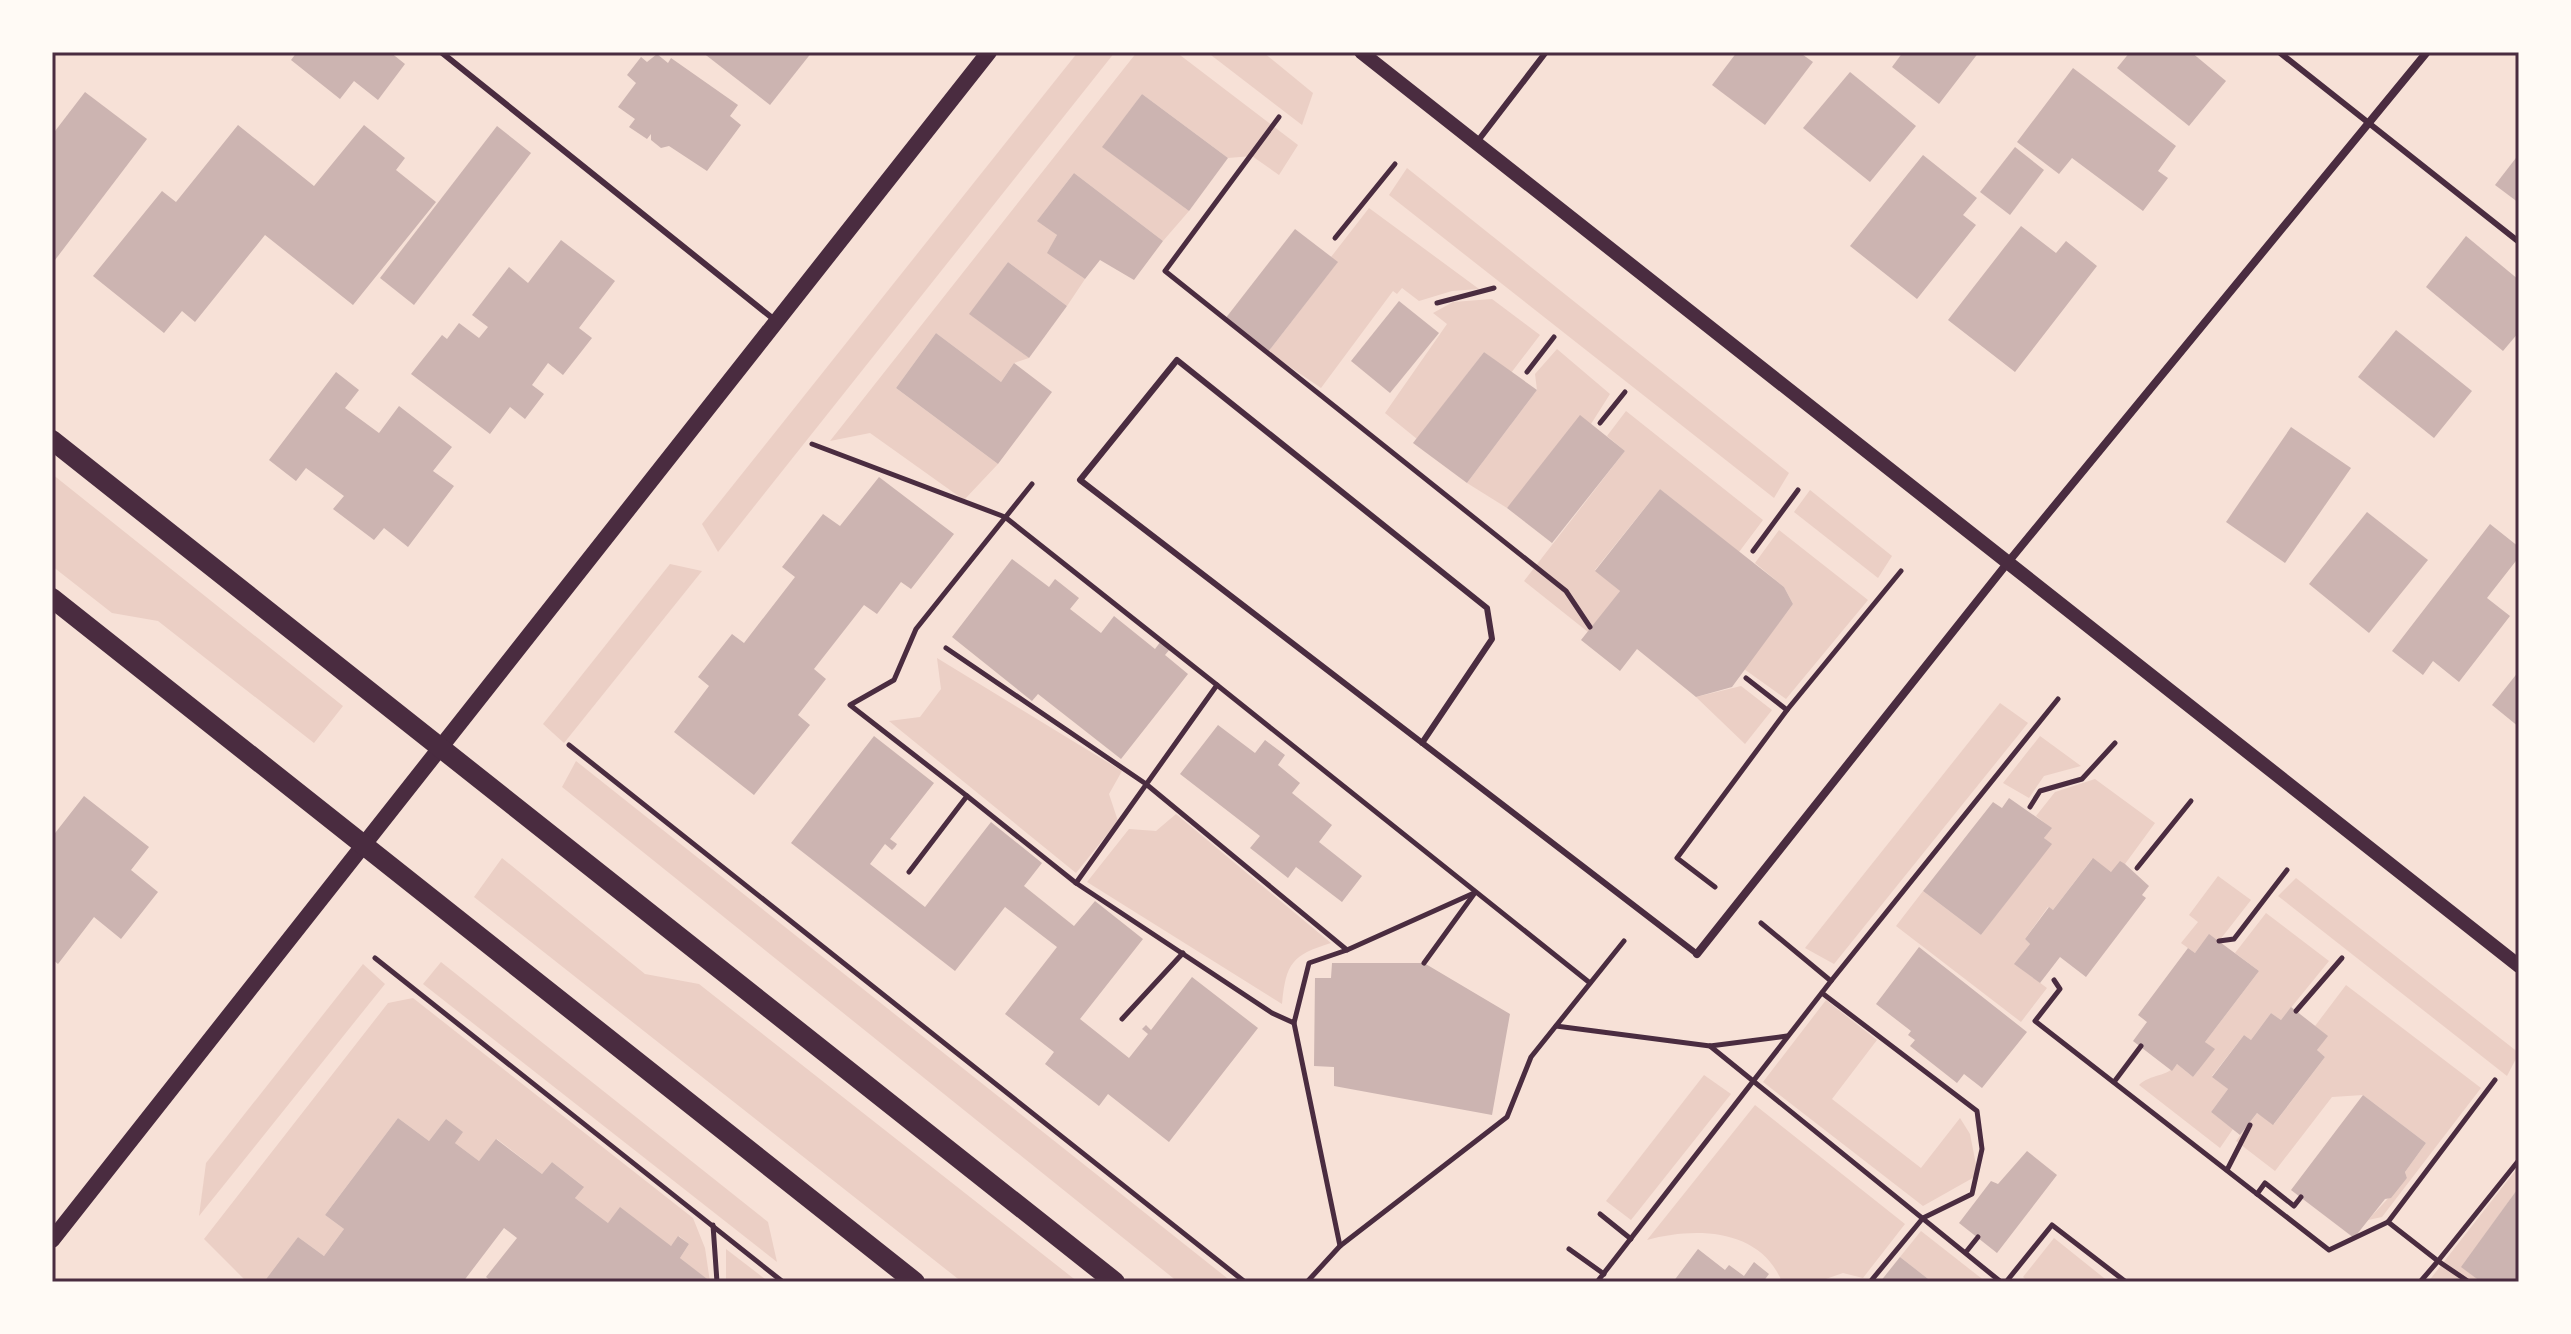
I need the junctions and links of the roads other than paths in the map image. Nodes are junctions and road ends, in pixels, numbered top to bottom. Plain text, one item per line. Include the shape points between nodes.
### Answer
1 (441, 52) edge
2 (989, 52) edge
3 (1361, 52) edge
4 (1546, 52) edge
5 (2279, 52) edge
6 (2427, 52) edge
7 (2370, 122) junction
8 (1477, 142) junction
9 (2519, 242) edge
10 (776, 321) junction
11 (52, 440) edge
12 (2009, 561) junction
13 (52, 598) edge
14 (1422, 743) junction
15 (438, 747) junction
16 (362, 844) junction
17 (1697, 954) joint
18 (2519, 966) edge
19 (52, 1240) edge
20 (915, 1282) edge
21 (1115, 1282) edge

1 - 10 lane
2 - 10 main road
3 - 8 street
4 - 8 lane
5 - 7 lane
6 - 7 street
7 - 9 lane
7 - 12 street
8 - 12 street
10 - 15 main road
11 - 15 main road
12 - 17 street
12 - 18 street
13 - 16 main road
14 - 14 lane via 1080,480 1177,360 1487,608 1492,639
14 - 17 lane
15 - 16 main road
15 - 21 main road
16 - 19 main road
16 - 20 main road

